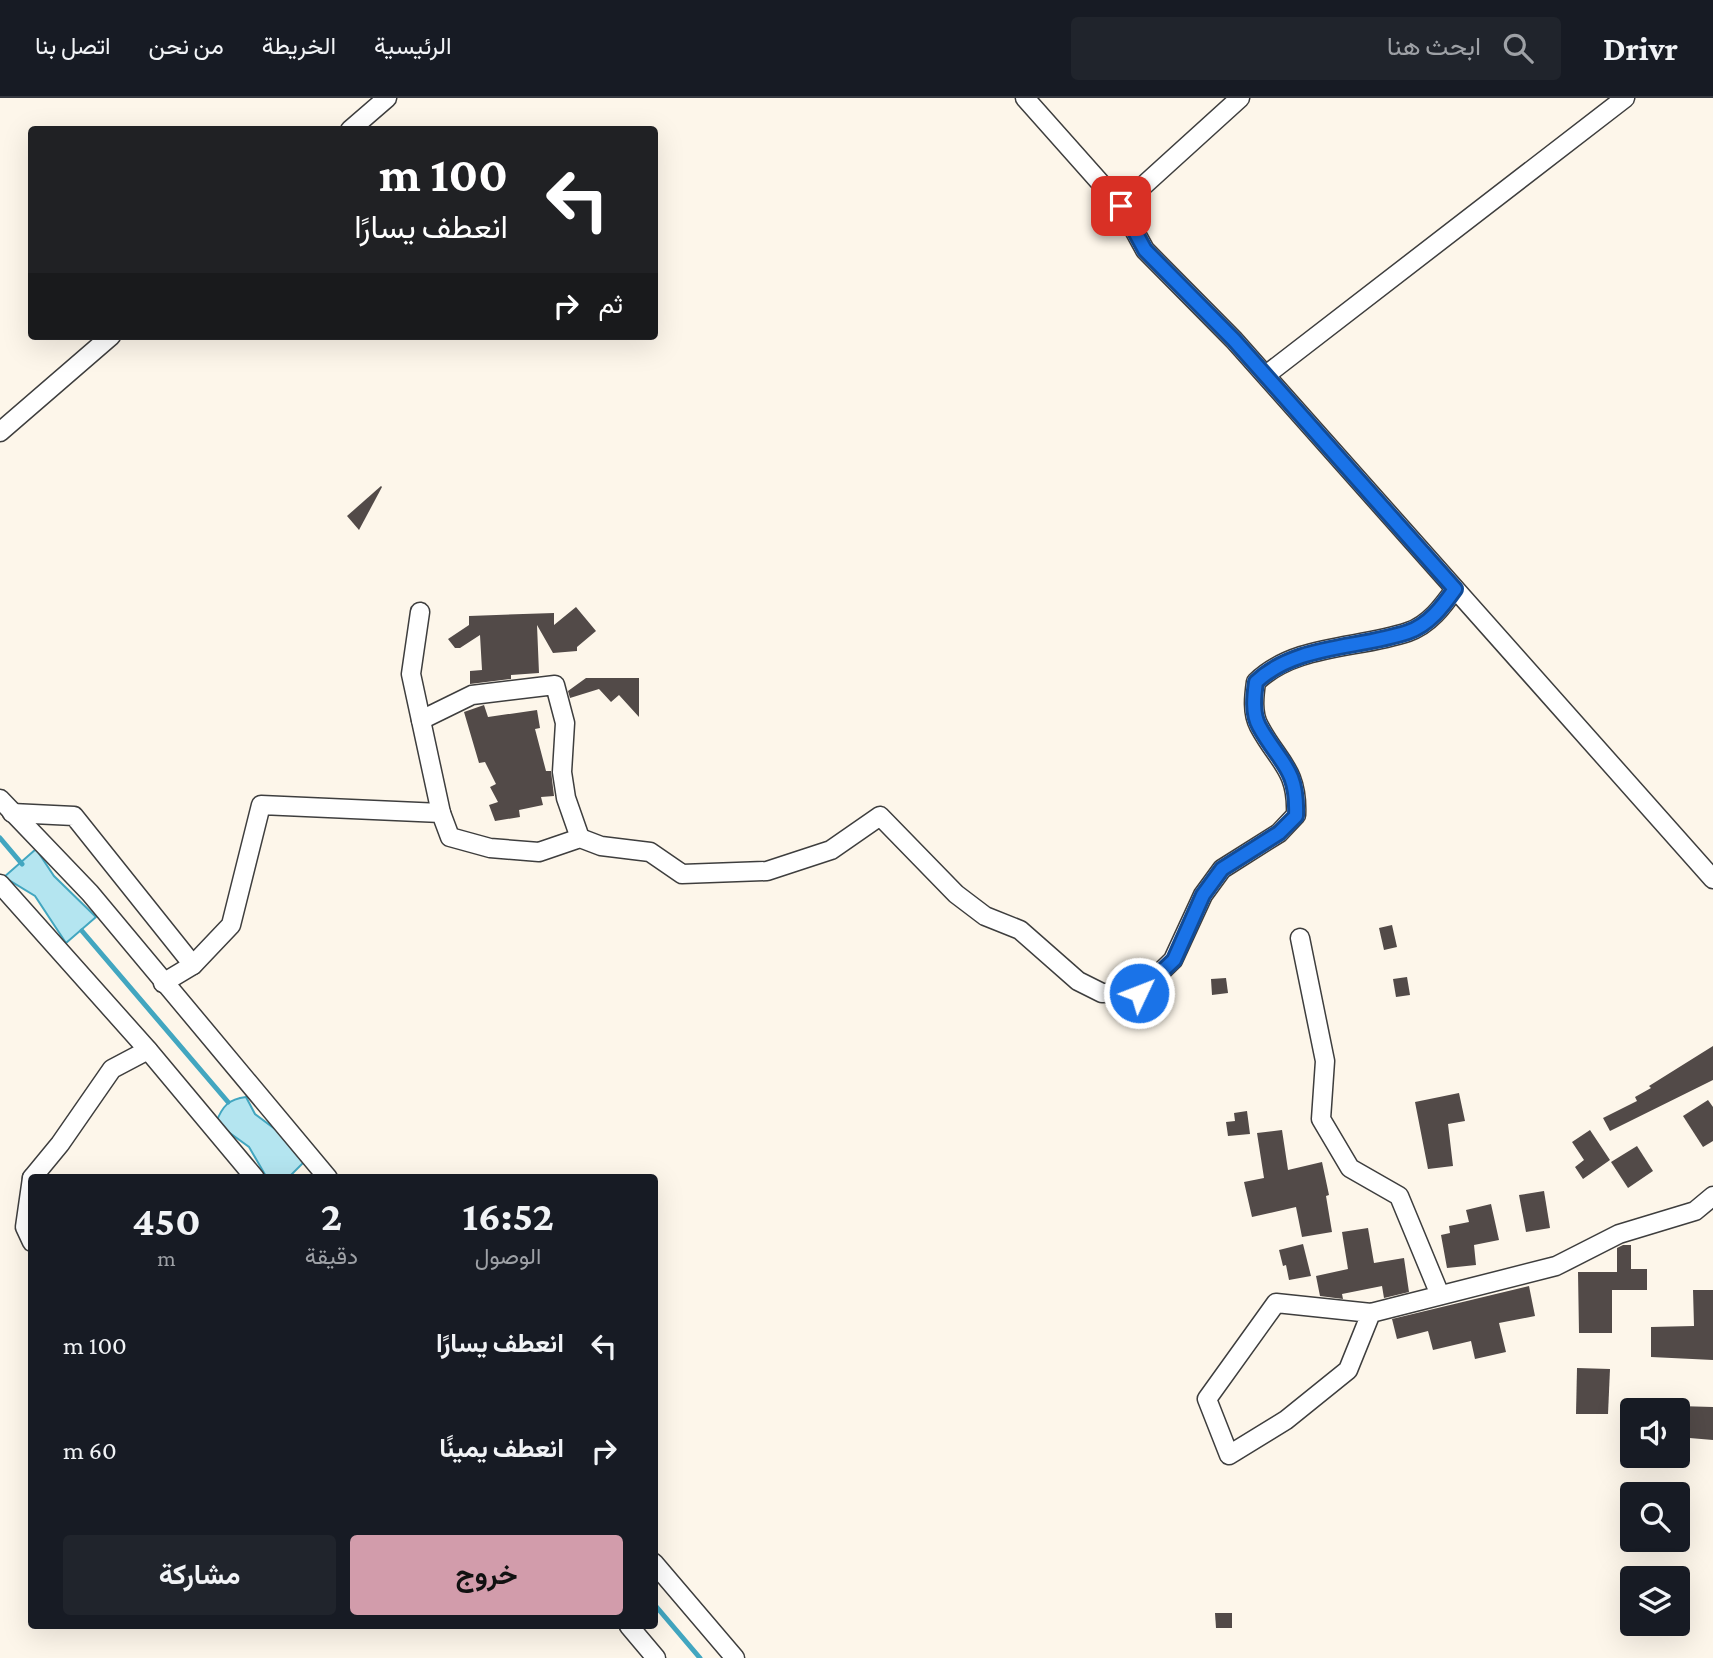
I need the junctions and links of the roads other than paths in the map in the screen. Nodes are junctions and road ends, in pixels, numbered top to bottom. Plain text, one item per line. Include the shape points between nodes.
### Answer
1 (387, 98) edge
2 (1025, 98) edge
3 (1240, 98) edge
4 (1625, 98) edge
5 (355, 126) edge
6 (1121, 206) junction
7 (106, 340) edge
8 (1266, 376) junction
9 (0, 432) edge
10 (1455, 589) junction
11 (420, 612) dead end
12 (421, 720) junction
13 (6, 806) edge
14 (441, 813) junction
15 (580, 838) junction
16 (1713, 879) edge
17 (0, 884) edge
18 (1300, 938) dead end
19 (193, 965) junction
20 (163, 983) junction
21 (148, 1050) junction
22 (35, 1174) edge
23 (252, 1174) edge
24 (325, 1174) edge
25 (1713, 1196) edge
26 (28, 1206) edge
27 (28, 1233) edge
28 (1440, 1295) junction
29 (1371, 1313) junction
30 (658, 1568) edge
31 (632, 1629) edge
32 (656, 1658) edge
33 (735, 1658) edge

1 - 5 street
2 - 6 street
3 - 6 street
4 - 8 street
6 - 8 street via 1145,250
7 - 9 street
8 - 10 street
10 - 15 street via 1437,613 1410,632 1345,644 1270,667 1256,682 1258,724 1285,762 1297,793 1296,816 1279,833 1222,869 1203,895 1174,960 1139,993 1102,993 1079,981 1020,930 985,916 956,894 880,816 831,850 767,870 682,874 650,852 601,846
10 - 16 street
11 - 12 street via 411,674
12 - 14 street
12 - 15 street via 472,695 555,685 565,723 562,772 566,798
13 - 19 street via 74,816
13 - 20 street via 90,892
14 - 15 street via 450,837 491,848 539,852
14 - 19 street via 261,805 231,925
17 - 21 street
18 - 28 street via 1325,1061 1321,1119 1350,1168 1399,1196
19 - 20 street
20 - 24 street
21 - 22 street via 112,1069
21 - 23 street
25 - 28 street via 1695,1211 1619,1234 1556,1266
26 - 27 street
28 - 29 street
29 - 29 street via 1276,1303 1207,1399 1229,1455 1286,1420 1348,1370
30 - 33 street
31 - 32 street

